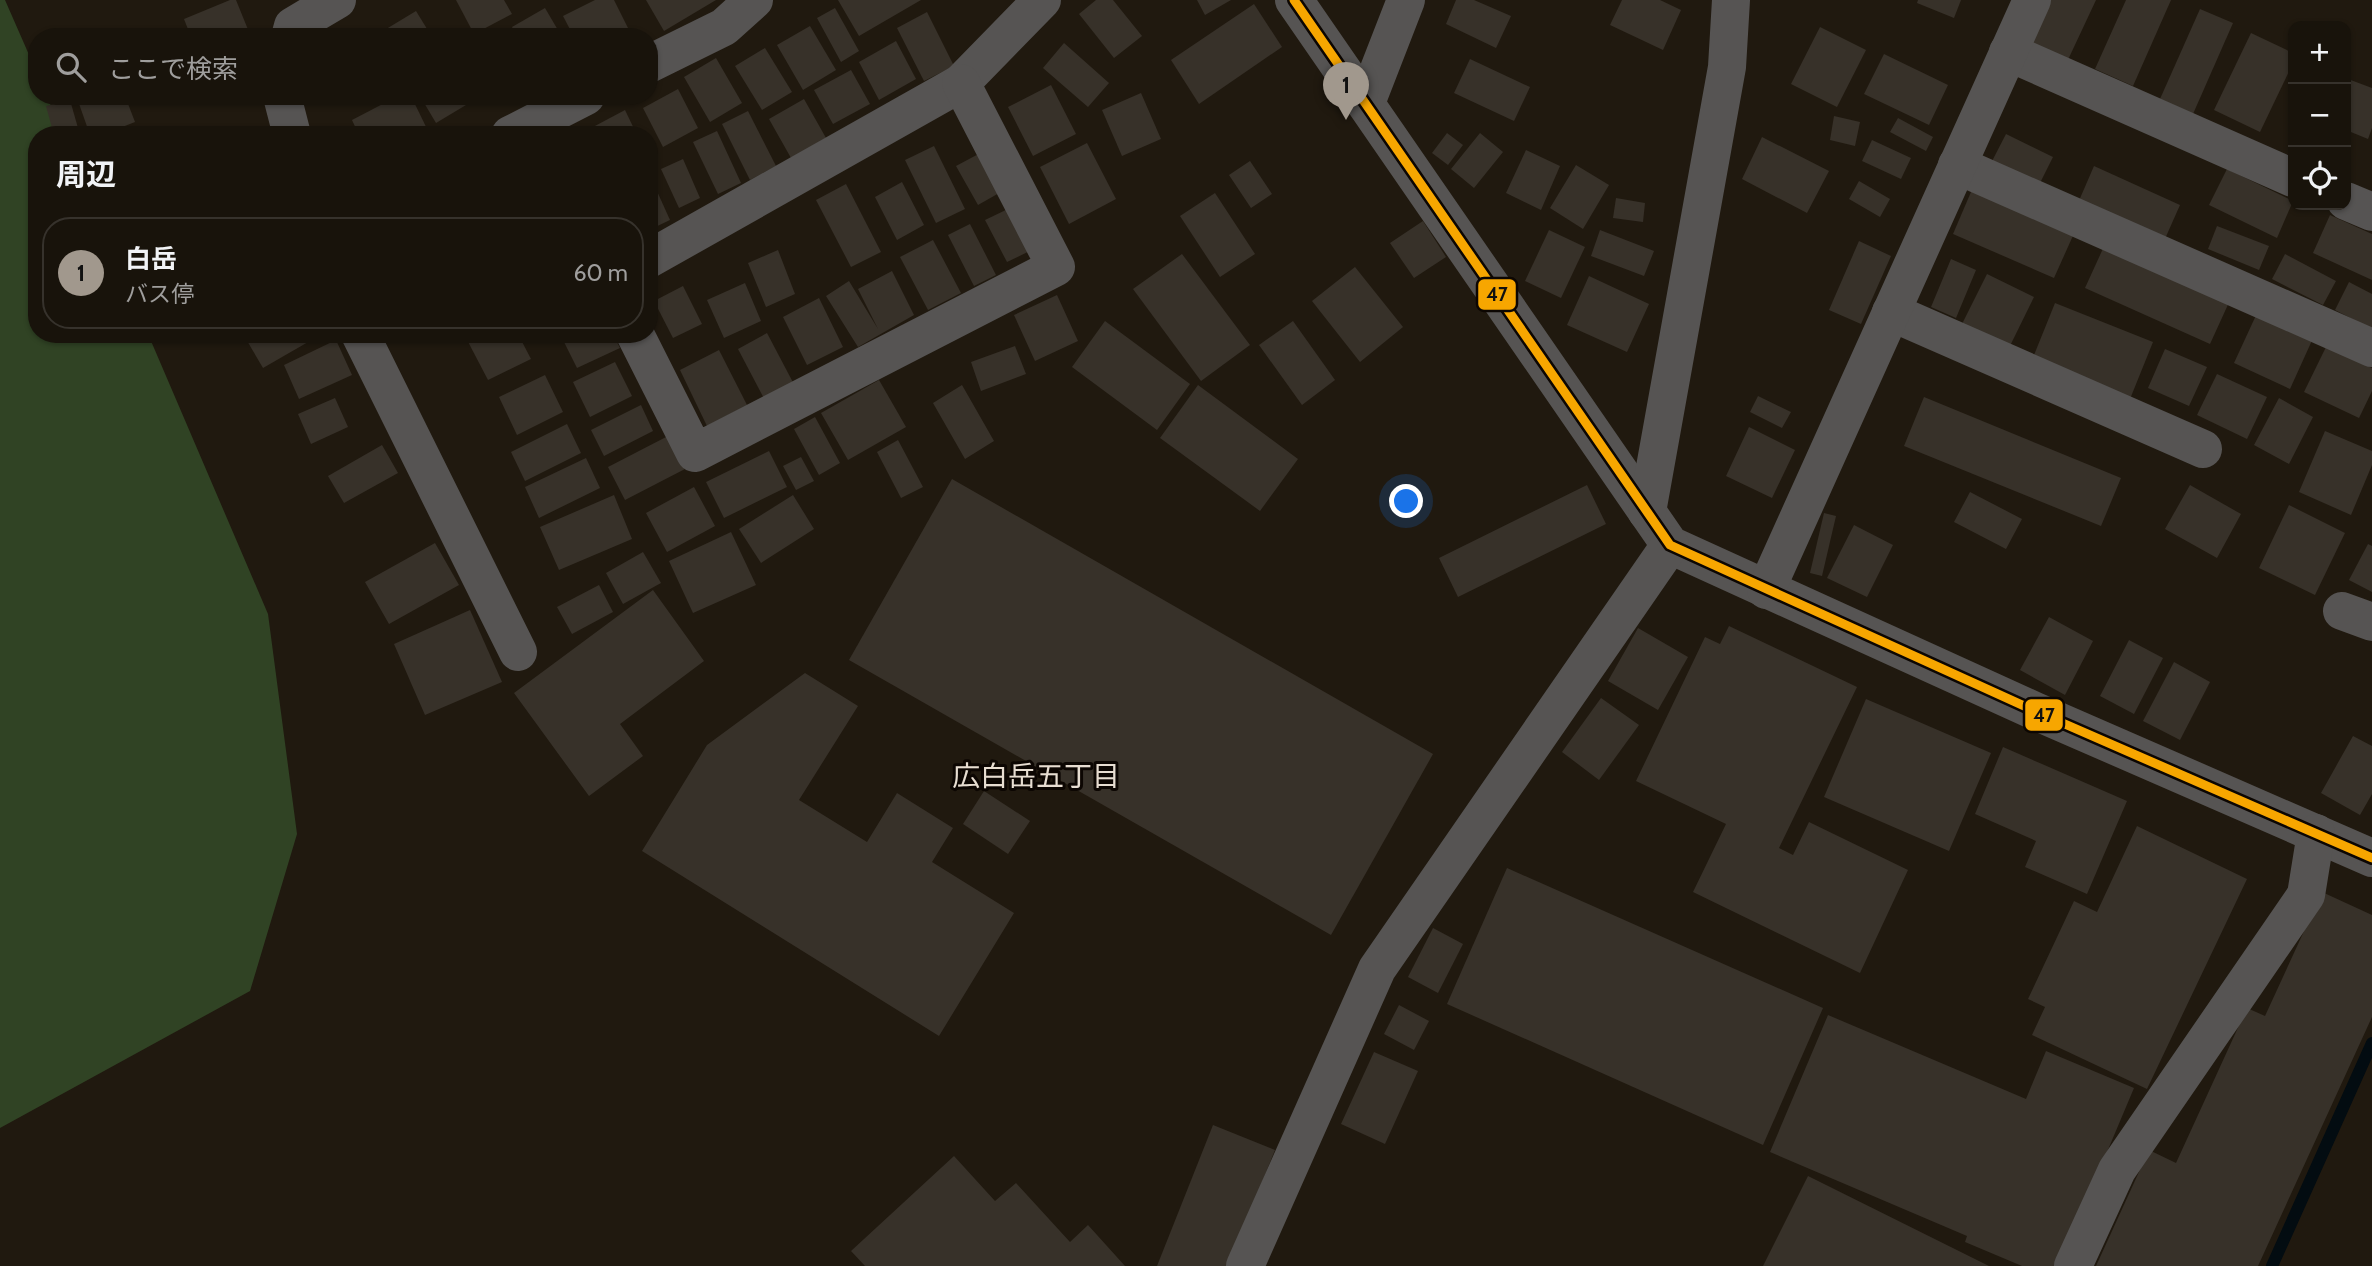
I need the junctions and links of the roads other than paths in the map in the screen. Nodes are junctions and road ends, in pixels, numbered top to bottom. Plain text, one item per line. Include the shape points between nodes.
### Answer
1 (337, 0) edge
2 (1042, 0) edge
3 (1294, 0) edge
4 (1406, 0) edge
5 (1731, 0) edge
6 (2032, 0) edge
7 (745, 3) edge
8 (292, 28) edge
9 (2008, 52) junction
10 (658, 60) edge
11 (961, 83) junction
12 (1366, 103) junction
13 (284, 105) edge
14 (570, 105) edge
15 (290, 126) edge
16 (534, 126) edge
17 (1957, 166) junction
18 (2288, 175) edge
19 (2351, 203) edge
20 (2372, 212) edge
21 (658, 254) edge
22 (1891, 312) junction
23 (364, 343) edge
24 (640, 343) edge
25 (2372, 348) edge
26 (2203, 449) dead end
27 (1647, 512) junction
28 (1670, 545) junction
29 (1766, 590) junction
30 (518, 652) dead end
31 (2316, 833) junction
32 (2372, 858) edge
33 (1245, 1266) edge
34 (2073, 1266) edge

1 - 8 street
2 - 11 street
3 - 12 street
4 - 12 street
5 - 27 street via 1727,67
6 - 9 street
7 - 10 street via 724,27
9 - 17 street
9 - 18 street
11 - 21 street
11 - 24 street via 1056,267 695,453
12 - 27 street
13 - 15 street
14 - 16 street
17 - 22 street
17 - 25 street
19 - 20 street
22 - 26 street
22 - 29 street
23 - 30 street
27 - 28 street
28 - 29 street
28 - 33 street via 1377,968
29 - 31 street
31 - 32 street
31 - 34 street via 2306,895 2118,1170

